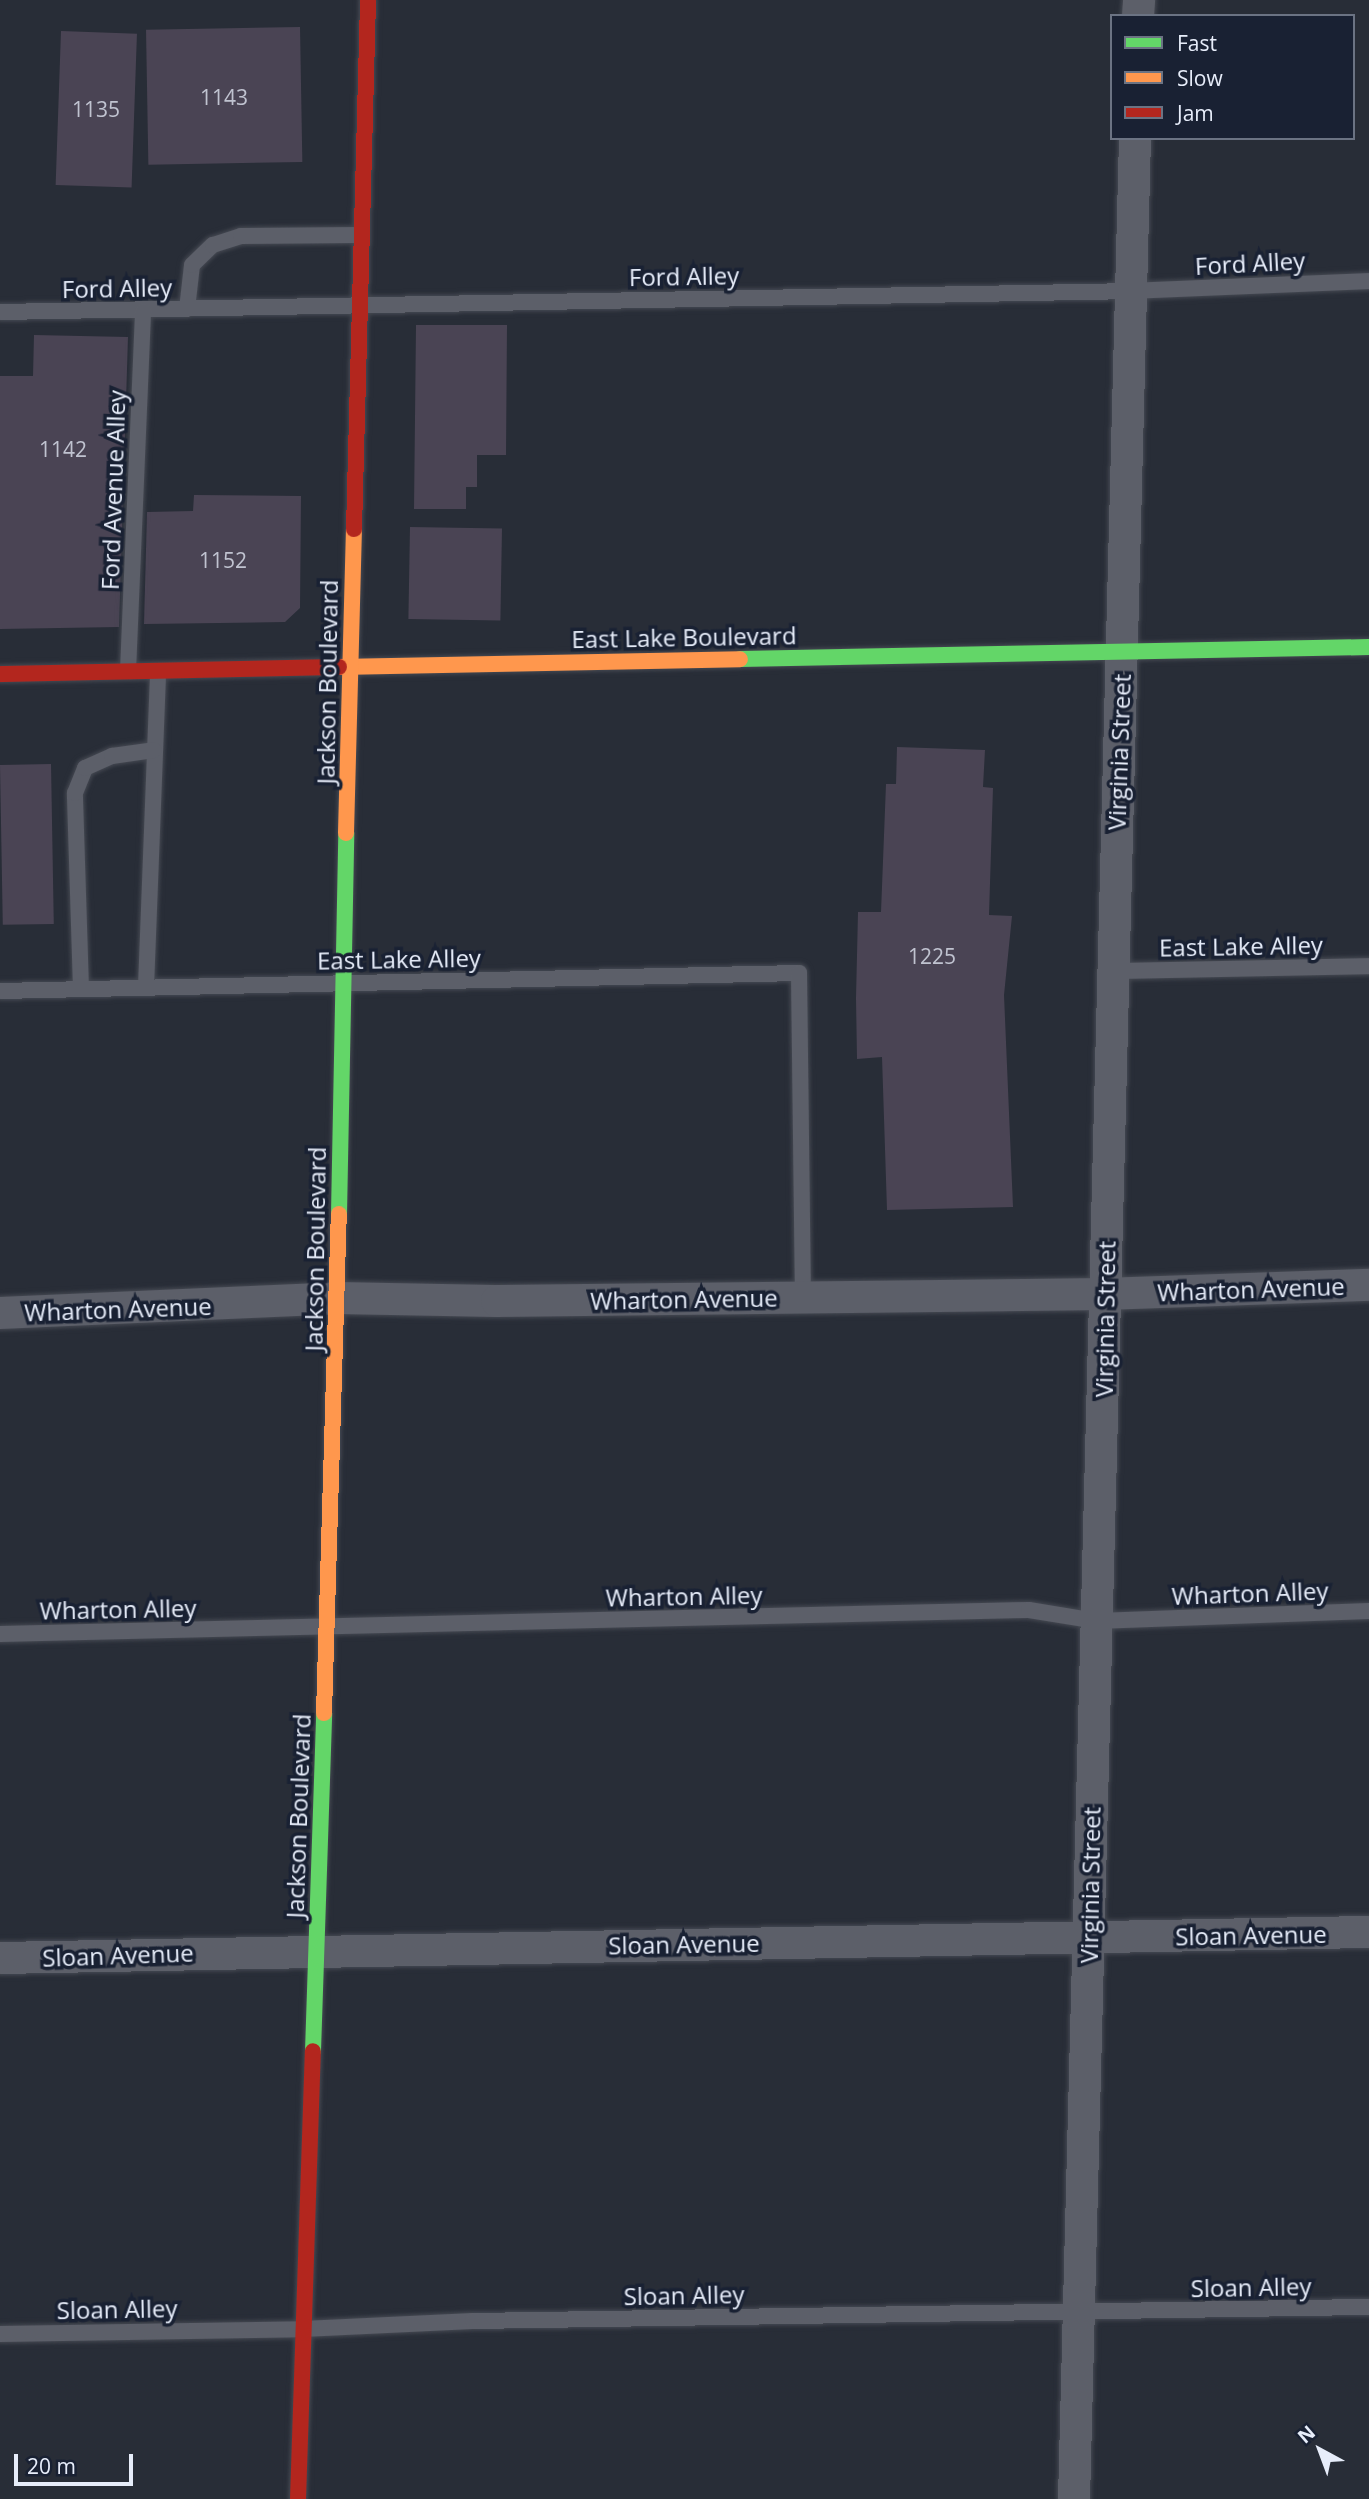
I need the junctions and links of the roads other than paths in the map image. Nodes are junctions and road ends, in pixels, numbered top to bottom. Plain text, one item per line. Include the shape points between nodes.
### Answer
1 (368, 0) edge
2 (1135, 140) edge
3 (359, 235) junction
4 (1369, 281) edge
5 (1131, 292) junction
6 (358, 304) junction
7 (187, 309) junction
8 (143, 311) junction
9 (0, 312) edge
10 (1369, 647) edge
11 (1122, 651) junction
12 (349, 666) junction
13 (128, 671) junction
14 (158, 671) junction
15 (0, 674) edge
16 (154, 750) junction
17 (1369, 966) edge
18 (1114, 971) junction
19 (345, 983) junction
20 (146, 987) junction
21 (81, 989) junction
22 (0, 990) edge
23 (1369, 1285) edge
24 (1105, 1294) junction
25 (337, 1298) junction
26 (803, 1298) junction
27 (0, 1313) edge
28 (1369, 1611) edge
29 (1097, 1621) junction
30 (327, 1628) junction
31 (0, 1634) edge
32 (1369, 1932) edge
33 (1089, 1939) junction
34 (316, 1950) junction
35 (0, 1958) edge
36 (1369, 2307) edge
37 (1079, 2313) junction
38 (303, 2329) junction
39 (0, 2334) edge
40 (298, 2499) edge
41 (1074, 2499) edge

1 - 3 street, Jackson Boulevard
2 - 5 street, Virginia Street
3 - 6 street, Jackson Boulevard
3 - 7 lane via 241,236 213,245 192,265
4 - 5 lane, Ford Alley
5 - 6 lane, Ford Alley
5 - 11 street, Virginia Street
6 - 7 lane, Ford Alley
6 - 12 street, Jackson Boulevard via 359,409
7 - 8 lane, Ford Alley
8 - 9 lane, Ford Alley
8 - 13 lane, Ford Avenue Alley
10 - 11 street, East Lake Boulevard
11 - 12 street, East Lake Boulevard
11 - 18 street, Virginia Street
12 - 14 street, East Lake Boulevard
12 - 19 street, Jackson Boulevard
13 - 14 street, East Lake Boulevard
13 - 15 street, East Lake Boulevard
14 - 16 lane
16 - 20 lane
16 - 21 lane via 112,756 85,768 75,793
17 - 18 lane, East Lake Alley
18 - 24 street, Virginia Street
19 - 20 lane, East Lake Alley
19 - 25 street, Jackson Boulevard
19 - 26 lane, East Lake Alley via 799,973
20 - 21 lane, East Lake Alley
21 - 22 lane, East Lake Alley
23 - 24 street, Wharton Avenue
24 - 26 street, Wharton Avenue
24 - 29 street, Virginia Street
25 - 26 street, Wharton Avenue
25 - 27 street, Wharton Avenue
25 - 30 street, Jackson Boulevard
28 - 29 lane, Wharton Alley
29 - 30 lane, Wharton Alley via 1029,1610
29 - 33 street, Virginia Street
30 - 31 lane, Wharton Alley
30 - 34 street, Jackson Boulevard
32 - 33 street, Sloan Avenue
33 - 34 street, Sloan Avenue
33 - 37 street, Virginia Street
34 - 35 street, Sloan Avenue
34 - 38 street, Jackson Boulevard
36 - 37 lane, Sloan Alley
37 - 38 lane, Sloan Alley via 473,2321
37 - 41 street, Virginia Street
38 - 39 lane, Sloan Alley
38 - 40 street, Jackson Boulevard

